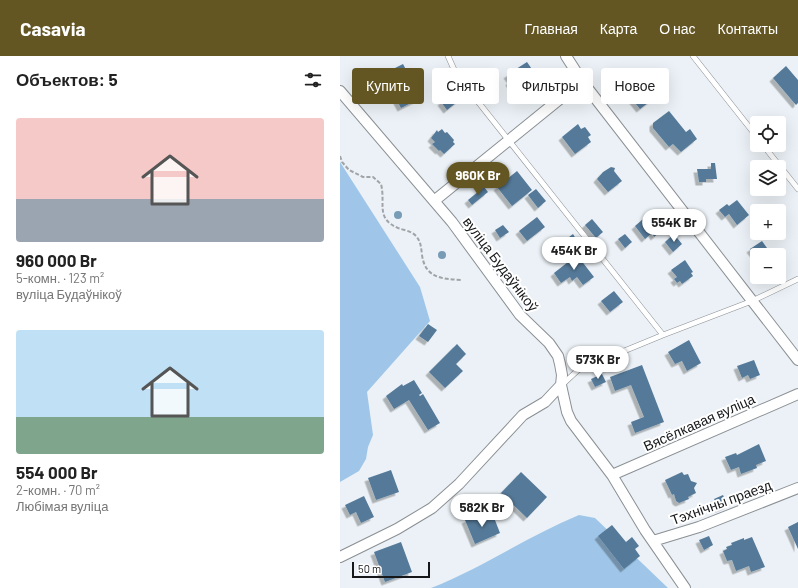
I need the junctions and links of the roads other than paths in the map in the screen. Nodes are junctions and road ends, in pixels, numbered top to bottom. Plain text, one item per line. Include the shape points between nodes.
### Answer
1 (448, 56) edge
2 (566, 56) edge
3 (693, 56) edge
4 (574, 68) edge
5 (340, 91) edge
6 (593, 95) edge
7 (554, 104) edge
8 (750, 128) edge
9 (509, 140) junction
10 (769, 152) edge
11 (798, 189) edge
12 (434, 201) junction
13 (798, 279) edge
14 (752, 301) junction
15 (663, 335) junction
16 (798, 360) edge
17 (561, 385) junction
18 (798, 394) edge
19 (612, 475) junction
20 (798, 488) edge
21 (653, 541) junction
22 (340, 557) edge
23 (685, 588) edge

1 - 9 lane via 456,74
2 - 4 street
3 - 8 lane
5 - 12 street, вуліца Будаўнікоў
6 - 14 street
7 - 9 street
9 - 12 street
9 - 15 lane
10 - 11 lane
12 - 17 street, вуліца Будаўнікоў via 520,315 542,334 554,349 560,364
13 - 14 lane
14 - 15 lane
14 - 16 street
15 - 17 lane via 578,370
17 - 19 street, вуліца Будаўнікоў via 571,421
17 - 22 street via 545,402 523,415 459,484 432,508 398,529
18 - 19 street, Вясёлкавая вуліца
19 - 21 street, вуліца Будаўнікоў
20 - 21 street, Тэхнічны праезд via 700,527
21 - 23 street, вуліца Будаўнікоў

